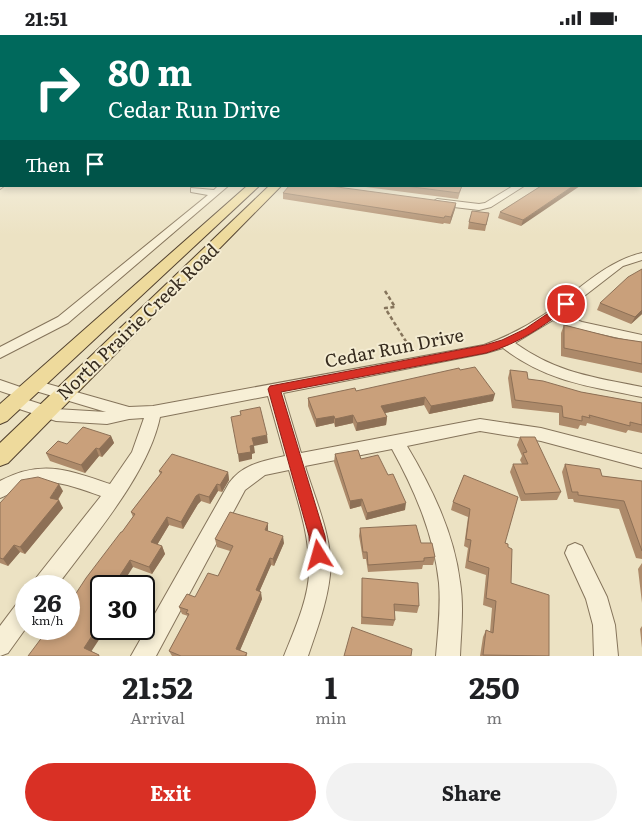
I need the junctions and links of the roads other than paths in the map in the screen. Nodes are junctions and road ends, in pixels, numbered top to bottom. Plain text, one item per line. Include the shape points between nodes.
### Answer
1 (253, 187) edge
2 (275, 187) edge
3 (518, 187) edge
4 (194, 190) dead end
5 (219, 190) edge
6 (423, 200) edge
7 (642, 256) edge
8 (171, 261) junction
9 (194, 265) junction
10 (552, 315) junction
11 (642, 339) edge
12 (506, 343) junction
13 (4, 348) edge
14 (0, 385) edge
15 (274, 389) junction
16 (642, 392) edge
17 (24, 394) junction
18 (61, 395) junction
19 (45, 412) junction
20 (153, 412) junction
21 (129, 413) junction
22 (0, 416) edge
23 (396, 441) junction
24 (0, 457) edge
25 (295, 461) junction
26 (642, 461) edge
27 (0, 490) edge
28 (114, 493) junction
29 (574, 553) dead end
30 (52, 575) edge
31 (15, 625) edge
32 (0, 645) edge
33 (143, 656) edge
34 (296, 656) edge
35 (448, 656) edge
36 (606, 656) edge

1 - 8 main road, North Prairie Creek Road
2 - 9 main road, North Prairie Creek Road
3 - 6 street via 479,207
4 - 5 street
5 - 13 street via 63,320
7 - 10 street, Cedar Run Drive via 619,264
8 - 9 main road
8 - 17 main road, North Prairie Creek Road
9 - 18 main road, North Prairie Creek Road
10 - 11 street via 585,327
10 - 12 street, Cedar Run Drive
12 - 15 street, Cedar Run Drive
12 - 16 street via 546,368
14 - 17 street
15 - 20 street, Cedar Run Drive
15 - 25 street
17 - 18 street
17 - 19 street
17 - 22 main road, North Prairie Creek Road
18 - 19 main road, North Prairie Creek Road
18 - 21 street
19 - 21 street via 107,418
19 - 24 main road, North Prairie Creek Road
20 - 21 street, Cedar Run Drive
20 - 28 street via 142,452
23 - 25 street
23 - 26 street via 487,425
23 - 35 street via 430,506 446,556 451,605
25 - 33 street via 262,468 239,481
25 - 34 street via 317,536 320,573 312,611
27 - 28 street via 16,480 36,474 55,474
28 - 30 street
29 - 36 street via 596,597 604,625
31 - 32 street

